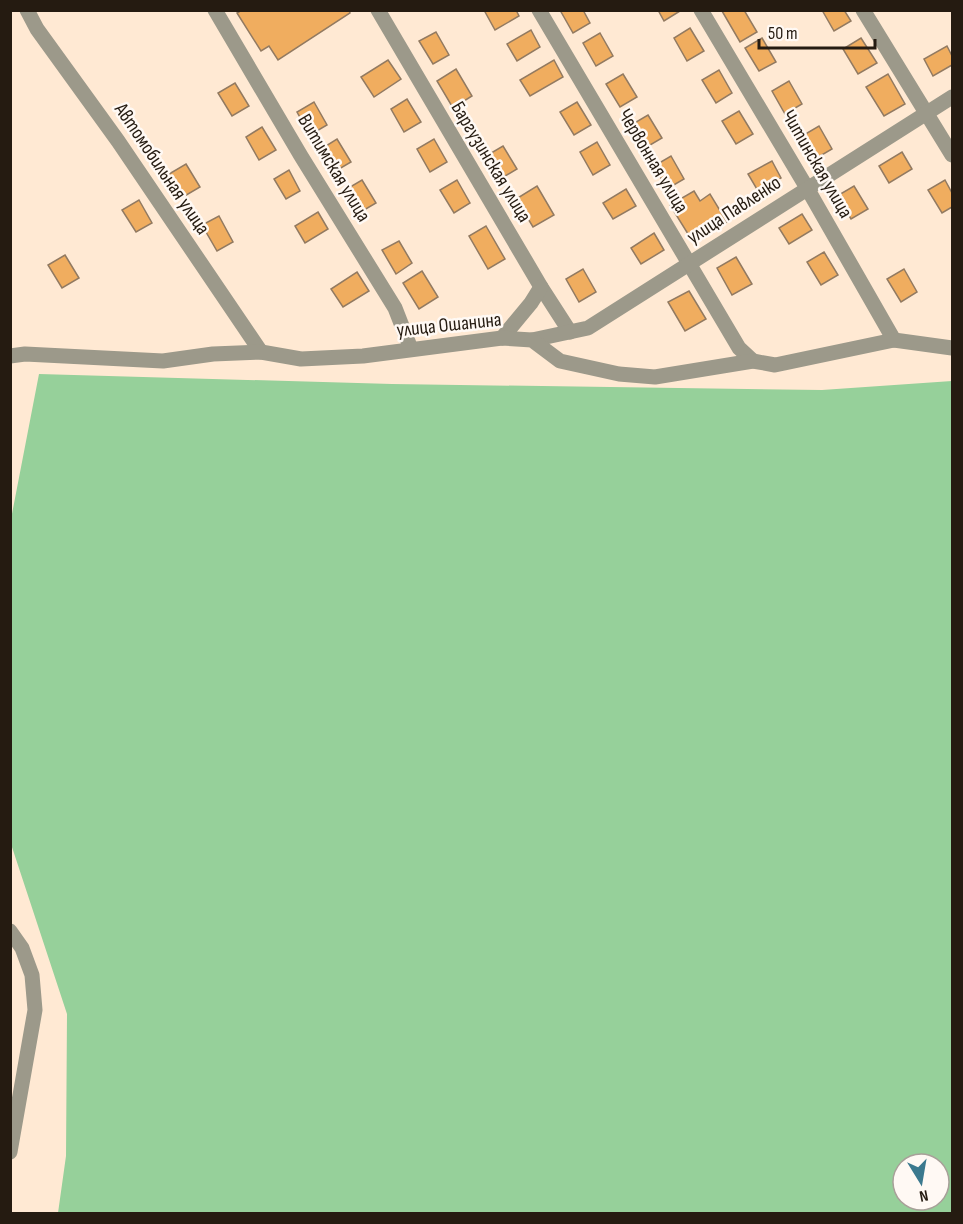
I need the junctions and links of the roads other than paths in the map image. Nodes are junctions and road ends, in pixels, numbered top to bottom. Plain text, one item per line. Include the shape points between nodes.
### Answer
1 (27, 10) edge
2 (215, 10) edge
3 (378, 10) edge
4 (539, 10) edge
5 (701, 10) edge
6 (863, 10) edge
7 (952, 97) edge
8 (927, 114) junction
9 (952, 155) edge
10 (807, 188) junction
11 (690, 263) junction
12 (541, 287) junction
13 (570, 332) junction
14 (502, 338) junction
15 (532, 340) junction
16 (894, 340) junction
17 (952, 348) edge
18 (411, 349) junction
19 (261, 352) junction
20 (10, 356) edge
21 (753, 361) junction
22 (10, 932) edge
23 (10, 1152) edge

1 - 19 street, Автомобильная улица
2 - 18 street, Витимская улица via 395,308
3 - 12 street, Баргузинская улица
4 - 11 street, Червонная улица
5 - 10 street, Читинская улица
6 - 8 street
7 - 8 street, улица Павленко
8 - 9 street
8 - 10 street, улица Павленко
10 - 11 street, улица Павленко
10 - 16 street, Читинская улица
11 - 13 street, улица Павленко via 588,328
11 - 21 street, Червонная улица via 739,348
12 - 13 street, Баргузинская улица
12 - 14 street
13 - 15 street, улица Павленко
14 - 15 street, улица Ошанина
14 - 18 street, улица Ошанина
15 - 21 street via 560,361 619,374 655,377
16 - 17 street
16 - 21 street via 775,365
18 - 19 street, улица Ошанина via 301,359
19 - 20 street, улица Ошанина via 163,361
22 - 23 street via 22,948 32,975 35,1010

